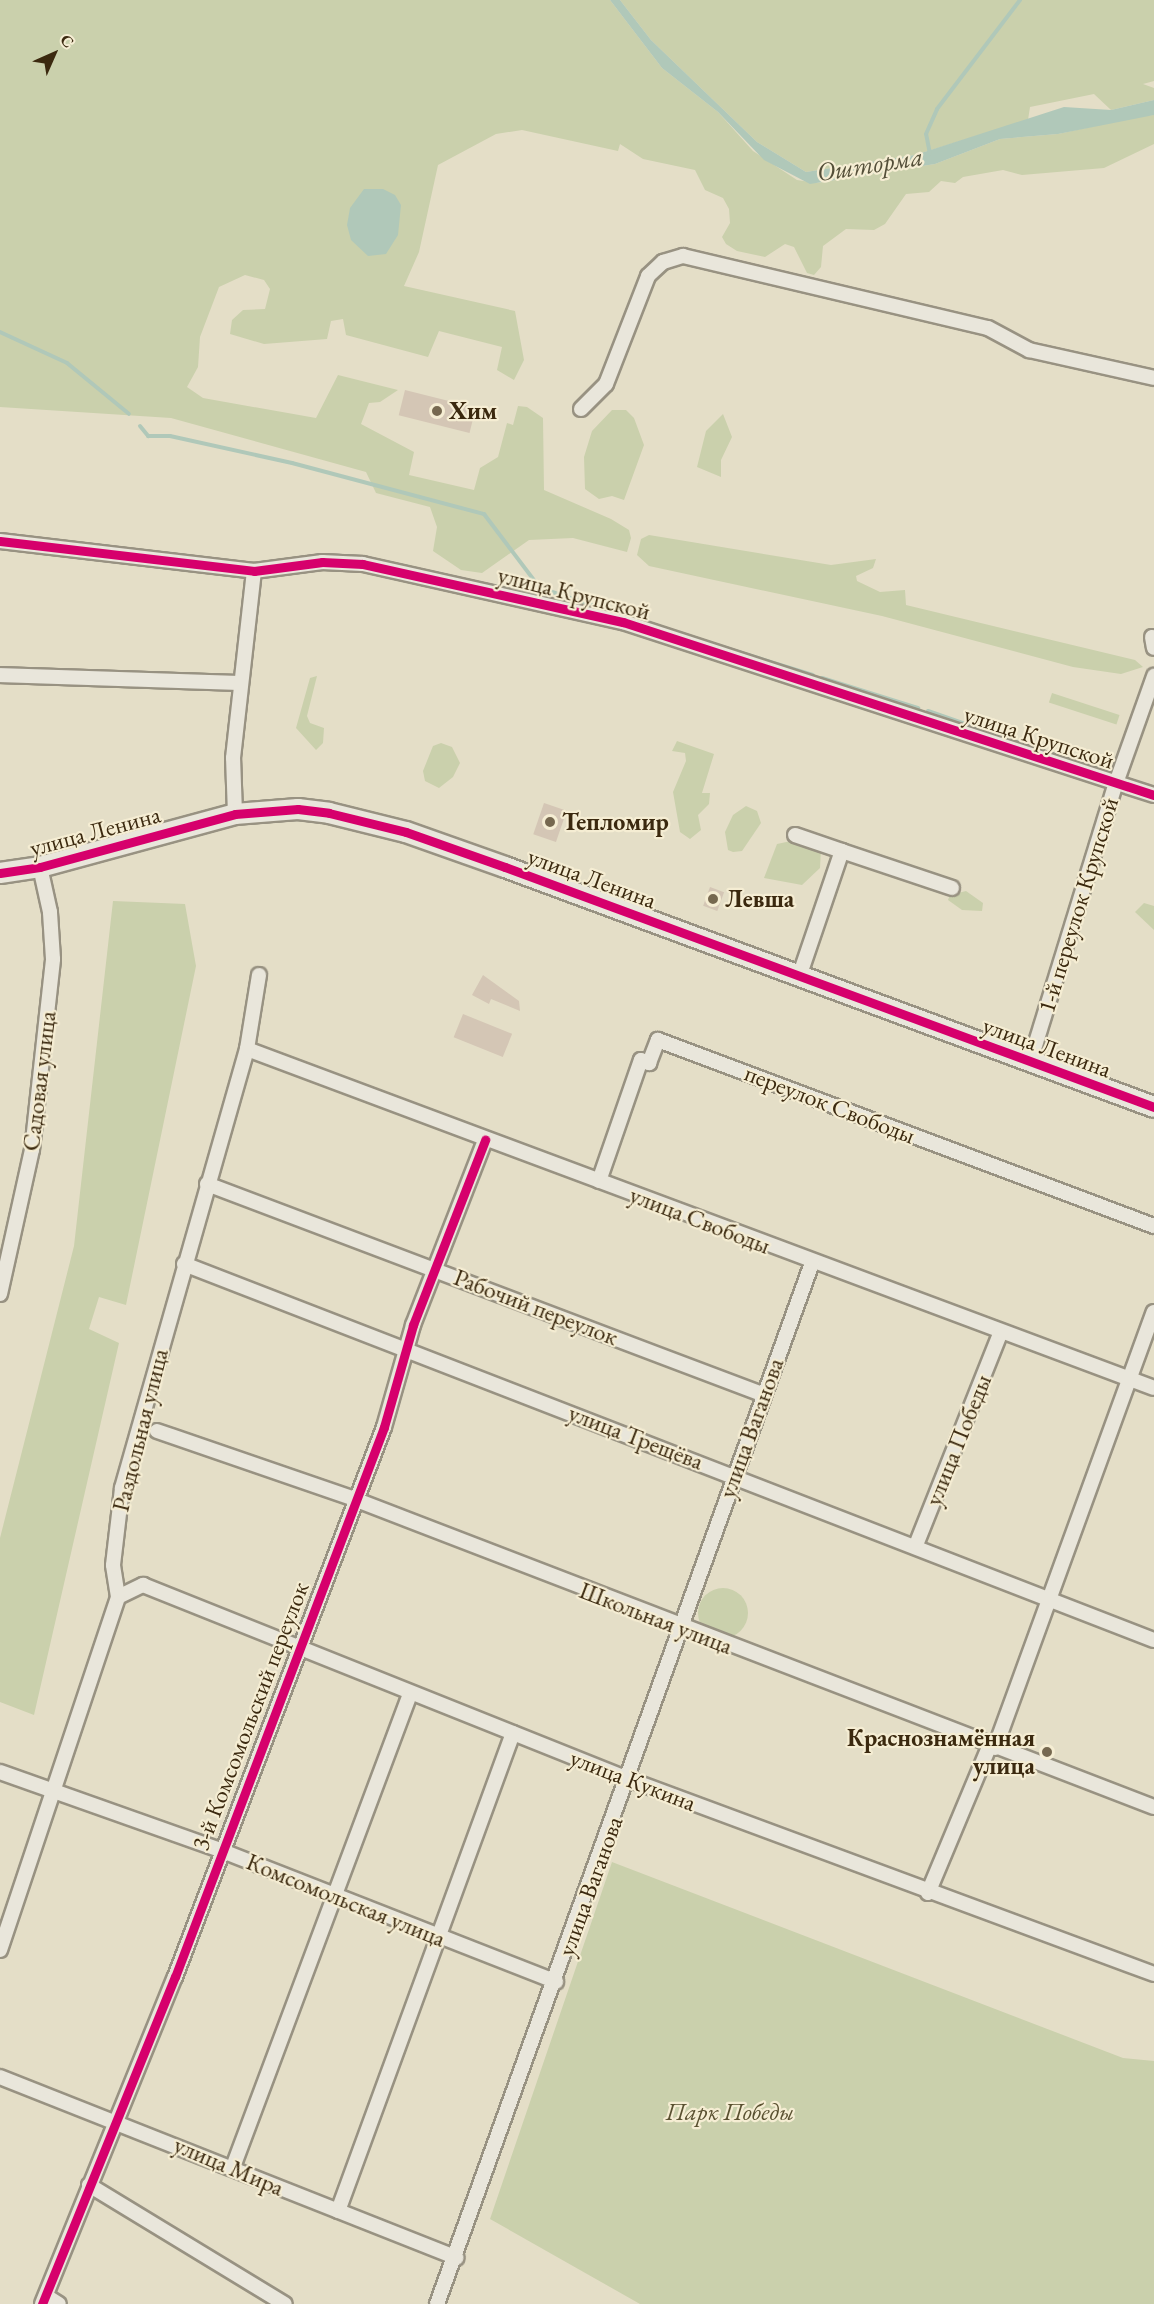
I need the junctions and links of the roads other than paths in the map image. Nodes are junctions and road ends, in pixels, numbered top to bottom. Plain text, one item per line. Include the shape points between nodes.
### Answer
1 (1154, 378) edge
2 (581, 409) dead end
3 (0, 541) edge
4 (254, 571) junction
5 (0, 675) edge
6 (1154, 676) edge
7 (240, 683) junction
8 (1116, 783) junction
9 (1154, 795) edge
10 (235, 814) junction
11 (795, 835) dead end
12 (842, 851) junction
13 (40, 867) junction
14 (0, 873) edge
15 (952, 888) dead end
16 (259, 975) dead end
17 (799, 977) junction
18 (247, 1049) junction
19 (1030, 1062) junction
20 (1154, 1107) edge
21 (485, 1140) junction
22 (598, 1181) junction
23 (207, 1184) junction
24 (1154, 1226) edge
25 (812, 1263) junction
26 (184, 1264) junction
27 (435, 1269) junction
28 (0, 1294) edge
29 (1154, 1312) edge
30 (1000, 1334) junction
31 (408, 1351) junction
32 (1129, 1379) junction
33 (1154, 1388) edge
34 (762, 1394) junction
35 (157, 1431) dead end
36 (734, 1474) junction
37 (354, 1499) junction
38 (916, 1545) junction
39 (118, 1597) junction
40 (1050, 1601) junction
41 (679, 1628) junction
42 (1154, 1640) edge
43 (296, 1648) junction
44 (410, 1694) junction
45 (513, 1733) junction
46 (992, 1748) junction
47 (0, 1772) edge
48 (628, 1779) junction
49 (55, 1794) junction
50 (1154, 1807) edge
51 (220, 1850) junction
52 (928, 1893) junction
53 (337, 1896) junction
54 (440, 1937) junction
55 (0, 1950) edge
56 (1154, 1974) edge
57 (556, 1982) junction
58 (0, 2077) edge
59 (115, 2119) junction
60 (232, 2167) junction
61 (89, 2185) junction
62 (338, 2211) junction
63 (456, 2258) junction
64 (44, 2300) edge
65 (59, 2304) edge
66 (285, 2304) edge
67 (437, 2304) edge

1 - 2 street via 1029,350 988,328 683,256 663,262 648,276 606,384
3 - 4 street, улица Крупской
4 - 7 street
4 - 8 street, улица Крупской via 322,562 363,564 623,622
5 - 7 street
6 - 8 street, 1-й переулок Крупской
7 - 10 street via 233,758
8 - 9 street, улица Крупской
8 - 19 street, 1-й переулок Крупской
10 - 13 street, улица Ленина
10 - 17 street, улица Ленина via 298,809 406,832
11 - 12 street
12 - 15 street
12 - 17 street
13 - 14 street, улица Ленина
13 - 28 street, Садовая улица via 50,912 53,959 32,1149
16 - 18 street, Раздольная улица
17 - 19 street, улица Ленина
18 - 21 street, улица Свободы
18 - 23 street, Раздольная улица
19 - 20 street, улица Ленина
21 - 22 street, улица Свободы
21 - 27 street, 3-й Комсомольский переулок
22 - 24 street, переулок Свободы via 641,1060 649,1063 658,1040
22 - 25 street, улица Свободы
23 - 26 street, Раздольная улица
23 - 27 street, Рабочий переулок
25 - 30 street, улица Свободы
25 - 34 street, улица Ваганова
26 - 31 street, улица Трещёва
26 - 39 street, Раздольная улица via 122,1488 113,1565
27 - 31 street, 3-й Комсомольский переулок
27 - 34 street, Рабочий переулок
29 - 32 street
30 - 32 street, улица Свободы
30 - 38 street, улица Победы
31 - 36 street, улица Трещёва
31 - 37 street, 3-й Комсомольский переулок via 384,1427
32 - 33 street, улица Свободы
32 - 40 street
34 - 36 street, улица Ваганова
35 - 37 street, Школьная улица
36 - 38 street, улица Трещёва
36 - 41 street, улица Ваганова
37 - 41 street, Школьная улица
37 - 43 street, 3-й Комсомольский переулок
38 - 40 street, улица Трещёва
39 - 43 street, улица Кукина via 143,1585
39 - 49 street, Раздольная улица
40 - 42 street, улица Трещёва
40 - 46 street
41 - 46 street, Школьная улица
41 - 48 street, улица Ваганова
43 - 44 street, улица Кукина
43 - 51 street, 3-й Комсомольский переулок
44 - 45 street, улица Кукина
44 - 53 street
45 - 48 street, улица Кукина
45 - 54 street
46 - 50 street, Школьная улица
46 - 52 street
47 - 49 street, Комсомольская улица
48 - 52 street, улица Кукина
48 - 57 street, улица Ваганова
49 - 51 street, Комсомольская улица
49 - 55 street, Раздольная улица
51 - 53 street, Комсомольская улица
51 - 59 street, 3-й Комсомольский переулок via 175,1977
52 - 56 street, улица Кукина
53 - 54 street, Комсомольская улица
53 - 60 street
54 - 57 street, Комсомольская улица
54 - 62 street
57 - 63 street, улица Ваганова
58 - 59 street, улица Мира
59 - 60 street, улица Мира
59 - 61 street, 3-й Комсомольский переулок
60 - 62 street, улица Мира
61 - 64 street, 3-й Комсомольский переулок
61 - 66 street
62 - 63 street, улица Мира
63 - 67 street, улица Ваганова
64 - 65 street

